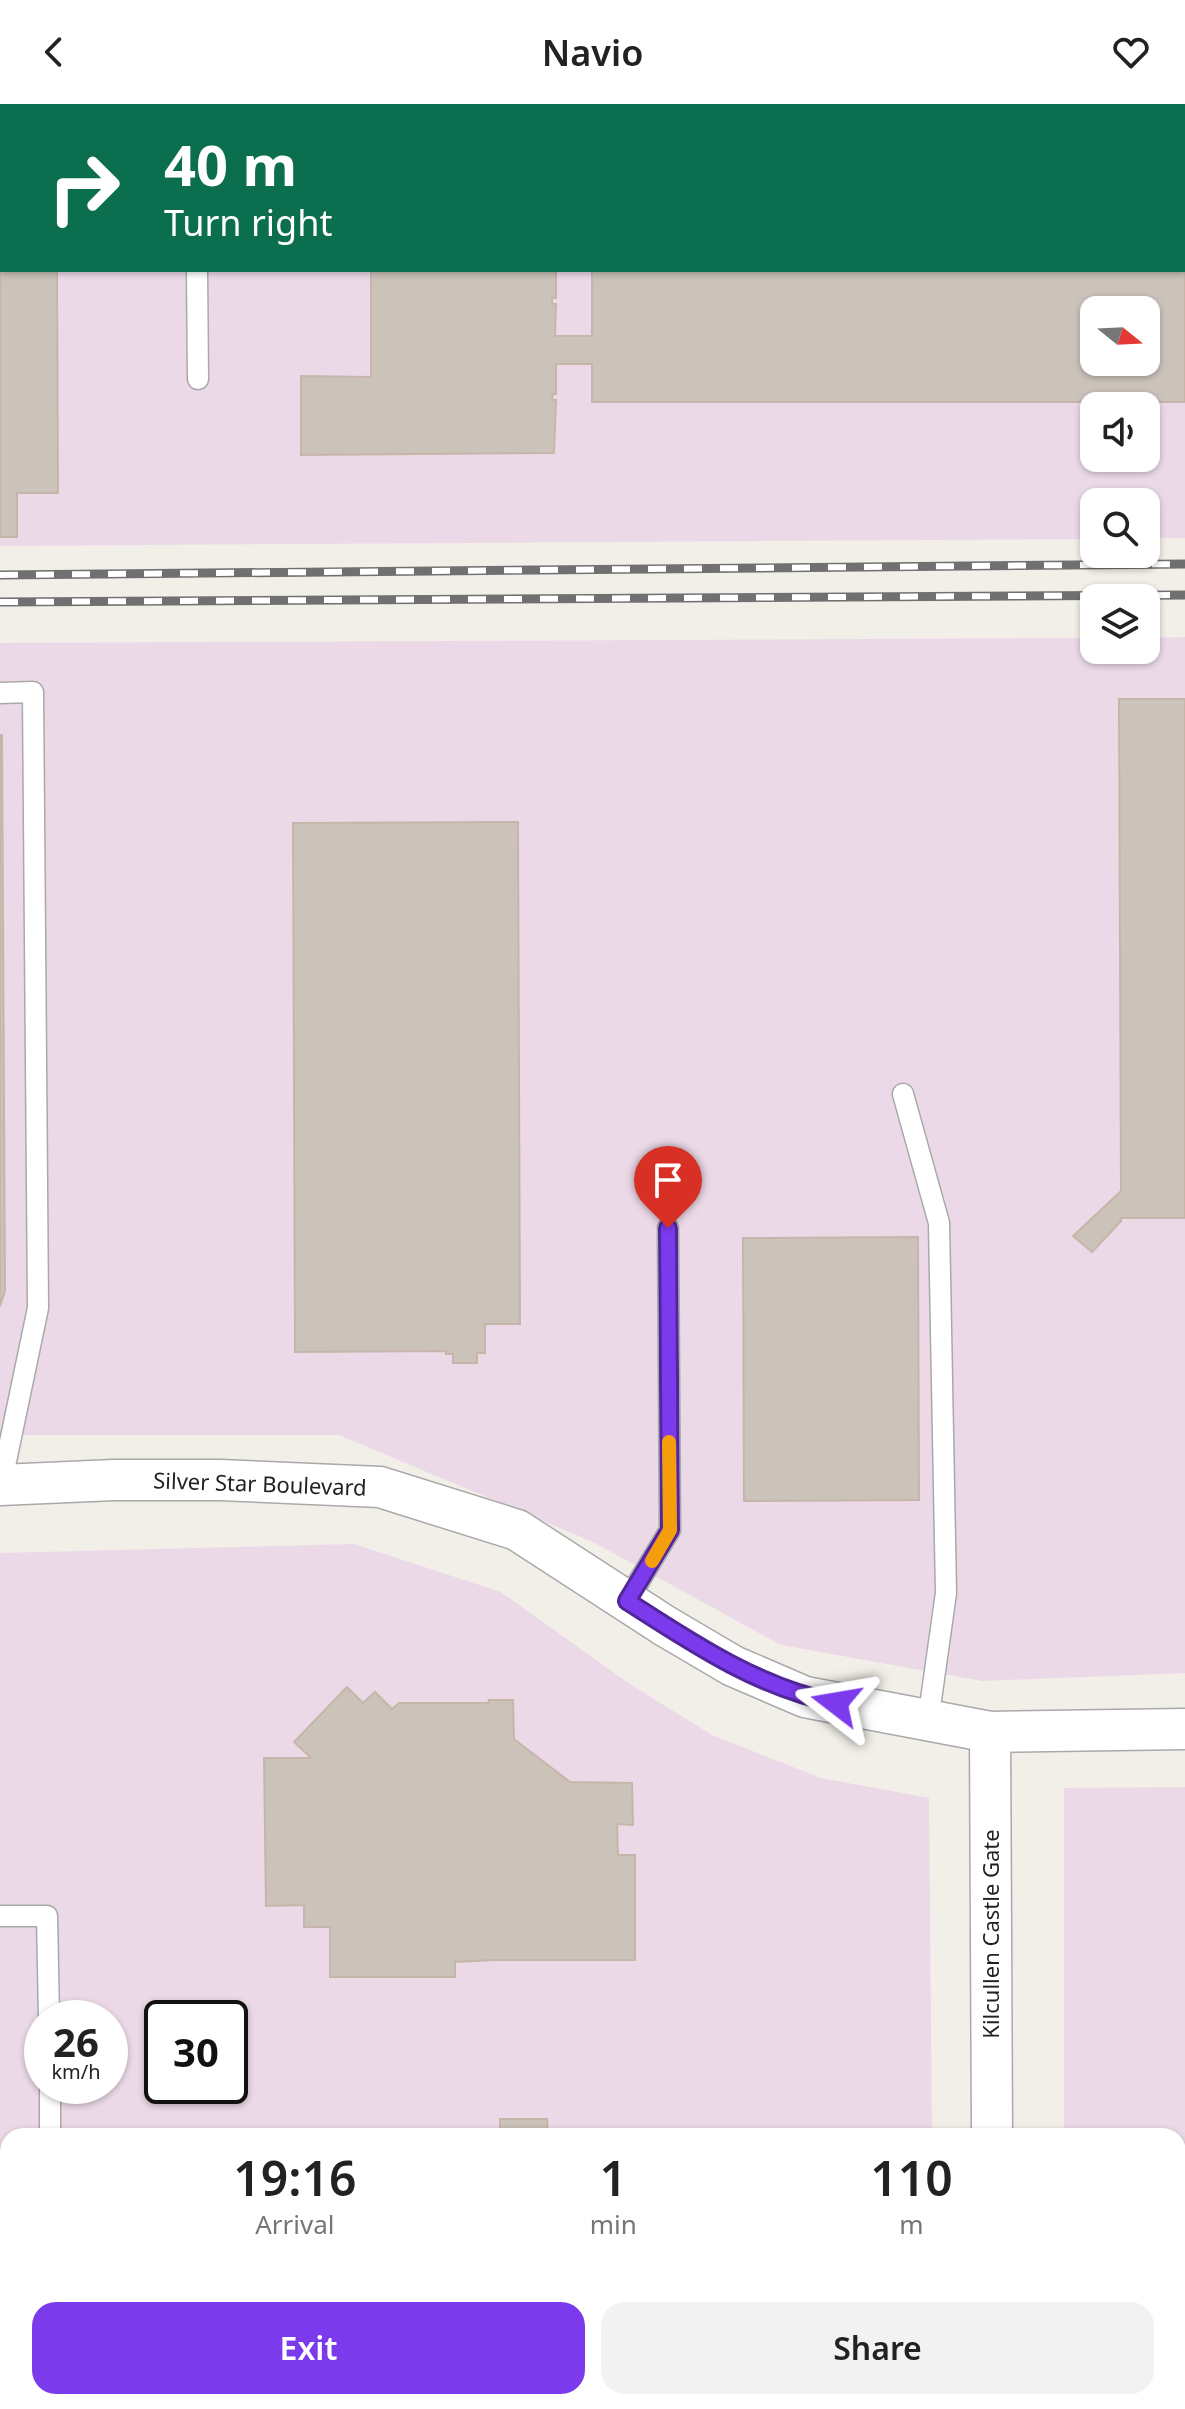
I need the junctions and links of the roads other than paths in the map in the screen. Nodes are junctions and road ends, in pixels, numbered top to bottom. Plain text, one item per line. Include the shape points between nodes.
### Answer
1 (197, 272) edge
2 (198, 379) dead end
3 (0, 693) edge
4 (903, 1094) dead end
5 (668, 1228) dead end
6 (1, 1485) edge
7 (627, 1601) junction
8 (928, 1721) junction
9 (1185, 1729) edge
10 (990, 1732) junction
11 (0, 1916) edge
12 (49, 2000) edge
13 (50, 2104) edge
14 (50, 2128) edge
15 (992, 2128) edge

1 - 2 lane
3 - 6 lane via 33,692 38,1292
4 - 8 lane via 939,1223 946,1593
5 - 7 lane via 670,1530
6 - 7 street, Silver Star Boulevard via 220,1480 380,1487 517,1530
7 - 8 street, Silver Star Boulevard via 733,1666 805,1697
8 - 10 street, Silver Star Boulevard
9 - 10 street, Silver Star Boulevard
10 - 15 street, Kilcullen Castle Gate
11 - 12 lane via 47,1916
13 - 14 lane

